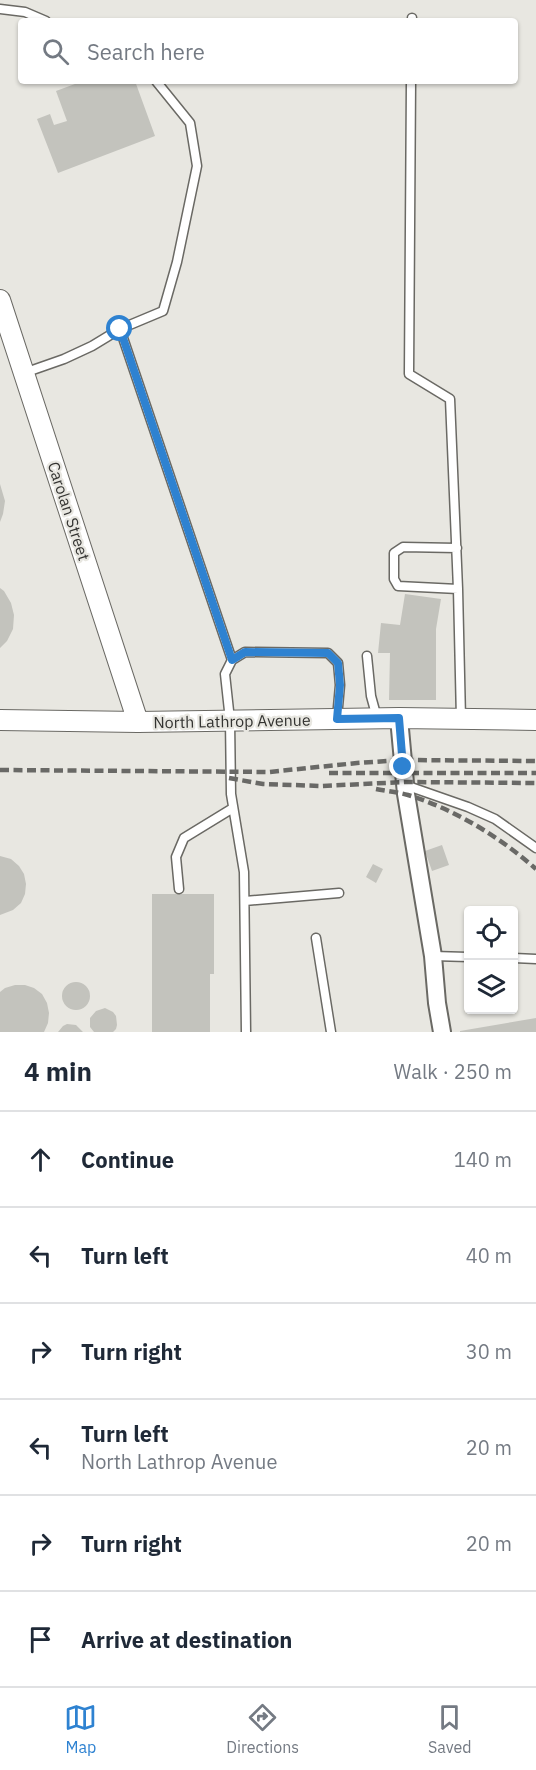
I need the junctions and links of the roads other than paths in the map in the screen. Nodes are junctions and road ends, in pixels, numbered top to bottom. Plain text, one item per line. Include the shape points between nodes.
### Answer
1 (0, 9) edge
2 (39, 18) edge
3 (158, 84) edge
4 (411, 84) edge
5 (0, 300) edge
6 (120, 329) junction
7 (24, 373) junction
8 (457, 548) junction
9 (458, 589) junction
10 (367, 656) dead end
11 (232, 660) junction
12 (377, 718) junction
13 (399, 718) junction
14 (337, 719) junction
15 (461, 719) junction
16 (0, 720) edge
17 (230, 720) junction
18 (536, 720) edge
19 (138, 722) junction
20 (405, 785) junction
21 (233, 808) junction
22 (536, 848) edge
23 (179, 889) dead end
24 (339, 893) dead end
25 (245, 901) junction
26 (316, 938) dead end
27 (434, 956) junction
28 (464, 957) edge
29 (518, 958) edge
30 (536, 959) edge
31 (246, 1032) edge
32 (330, 1032) edge
33 (442, 1032) edge

1 - 2 lane
3 - 6 lane via 190,123 197,166 163,311
4 - 8 lane via 409,374 450,399
5 - 7 street, Carolan Street
6 - 7 lane via 64,359
6 - 11 lane
7 - 19 street, Carolan Street
8 - 9 lane
8 - 9 lane via 403,547 394,553 394,579 398,586
9 - 15 lane
10 - 12 lane via 370,696
11 - 14 lane via 245,652 328,653 338,663
11 - 17 lane via 225,674
12 - 13 street, North Lathrop Avenue
12 - 14 street, North Lathrop Avenue
13 - 15 street, North Lathrop Avenue
13 - 20 street
14 - 17 street, North Lathrop Avenue
15 - 18 street, North Lathrop Avenue
16 - 19 street, North Lathrop Avenue
17 - 19 street, North Lathrop Avenue
17 - 21 lane
20 - 22 lane via 495,819
20 - 27 street
21 - 23 lane via 184,838 176,856
21 - 25 lane
24 - 25 lane
25 - 31 lane
26 - 32 lane
27 - 28 lane
27 - 33 street
29 - 30 lane

